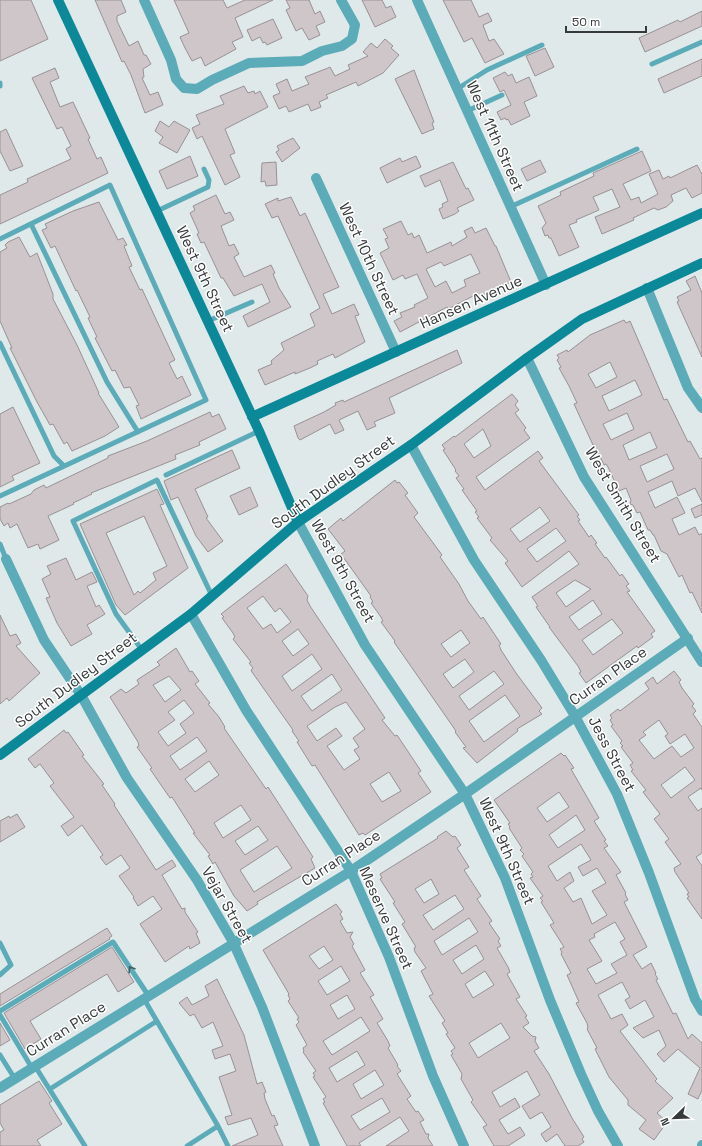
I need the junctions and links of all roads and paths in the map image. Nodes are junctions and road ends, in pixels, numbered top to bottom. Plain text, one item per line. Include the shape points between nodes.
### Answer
1 (58, 0) edge
2 (144, 0) edge
3 (341, 0) edge
4 (417, 0) edge
5 (702, 42) edge
6 (542, 45) dead end
7 (652, 64) dead end
8 (0, 83) edge
9 (0, 86) edge
10 (457, 89) junction
11 (502, 95) dead end
12 (467, 111) junction
13 (637, 149) dead end
14 (204, 169) dead end
15 (316, 178) dead end
16 (510, 207) junction
17 (156, 211) junction
18 (702, 213) edge
19 (31, 224) junction
20 (0, 239) edge
21 (702, 263) edge
22 (546, 285) junction
23 (647, 288) junction
24 (252, 302) dead end
25 (208, 321) junction
26 (0, 343) edge
27 (396, 352) junction
28 (527, 358) junction
29 (702, 408) edge
30 (252, 417) junction
31 (259, 431) junction
32 (138, 432) junction
33 (411, 445) junction
34 (64, 466) junction
35 (166, 475) dead end
36 (0, 496) edge
37 (298, 522) junction
38 (0, 544) edge
39 (6, 559) joint
40 (213, 597) junction
41 (191, 614) junction
42 (688, 638) junction
43 (142, 650) junction
44 (702, 662) edge
45 (81, 695) junction
46 (576, 716) junction
47 (0, 756) edge
48 (465, 794) junction
49 (351, 871) junction
50 (233, 942) junction
51 (0, 943) edge
52 (0, 974) edge
53 (146, 997) junction
54 (0, 1011) edge
55 (702, 1011) edge
56 (0, 1015) edge
57 (157, 1021) junction
58 (0, 1055) edge
59 (34, 1067) junction
60 (15, 1079) junction
61 (0, 1088) edge
62 (50, 1089) junction
63 (218, 1126) junction
64 (85, 1146) edge
65 (187, 1146) edge
66 (228, 1146) edge
67 (315, 1146) edge
68 (464, 1146) edge
69 (618, 1146) edge

1 - 17 street, West 9th Street
2 - 3 street via 171,60 176,79 184,88 197,89 249,63 302,61 322,51 342,46 352,39 355,25
4 - 10 street, West 11th Street
5 - 7 lane
6 - 10 lane via 487,70
8 - 9 lane
10 - 12 street, West 11th Street
11 - 12 lane
12 - 16 street, West 11th Street
13 - 16 lane
14 - 17 lane via 209,180 208,187
15 - 27 street, West 10th Street
16 - 22 street, West 11th Street
17 - 25 street, West 9th Street
18 - 22 street, Hansen Avenue
19 - 20 lane
19 - 32 lane via 107,382
19 - 32 lane via 110,185 206,400
21 - 23 street, South Dudley Street
22 - 27 street, Hansen Avenue
23 - 28 street, South Dudley Street via 582,319
23 - 29 street via 688,388
24 - 25 lane
25 - 30 street, West 9th Street
26 - 34 lane via 54,456
27 - 30 street, Hansen Avenue
28 - 33 street, South Dudley Street
28 - 42 street, West Smith Street via 584,477
30 - 31 street, West 9th Street
31 - 35 lane
31 - 37 street, West 9th Street
32 - 34 lane
33 - 37 street, South Dudley Street
33 - 46 street, Jess Street via 474,560
34 - 36 lane
37 - 40 street, South Dudley Street
37 - 48 street, West 9th Street via 365,645
38 - 39 lane
39 - 45 street, Vejar Street via 44,640
40 - 41 street, South Dudley Street
40 - 43 lane via 157,480 73,521 116,614
41 - 43 street, South Dudley Street
41 - 49 street, Meserve Street via 246,710
42 - 44 street, West Smith Street
42 - 46 street, Curran Place
43 - 45 street, South Dudley Street
45 - 47 street, South Dudley Street
45 - 50 street, Vejar Street via 127,778 197,880
46 - 48 street, Curran Place
46 - 55 street, Jess Street via 617,794 695,999
48 - 49 street, Curran Place
48 - 69 street, West 9th Street via 505,878 550,1000 581,1074
49 - 50 street, Curran Place
49 - 68 street, Meserve Street via 389,957 433,1076
50 - 53 street, Curran Place
50 - 67 street, Vejar Street via 262,1007
51 - 52 lane via 11,965
53 -> 54 lane via 113,942
53 - 57 lane
53 - 59 street, Curran Place
56 - 59 lane
57 - 62 lane
57 - 63 lane
58 - 60 lane
59 - 60 street, Curran Place
59 - 62 lane
60 - 61 street, Curran Place
62 - 64 lane
63 - 65 lane
63 - 66 lane

